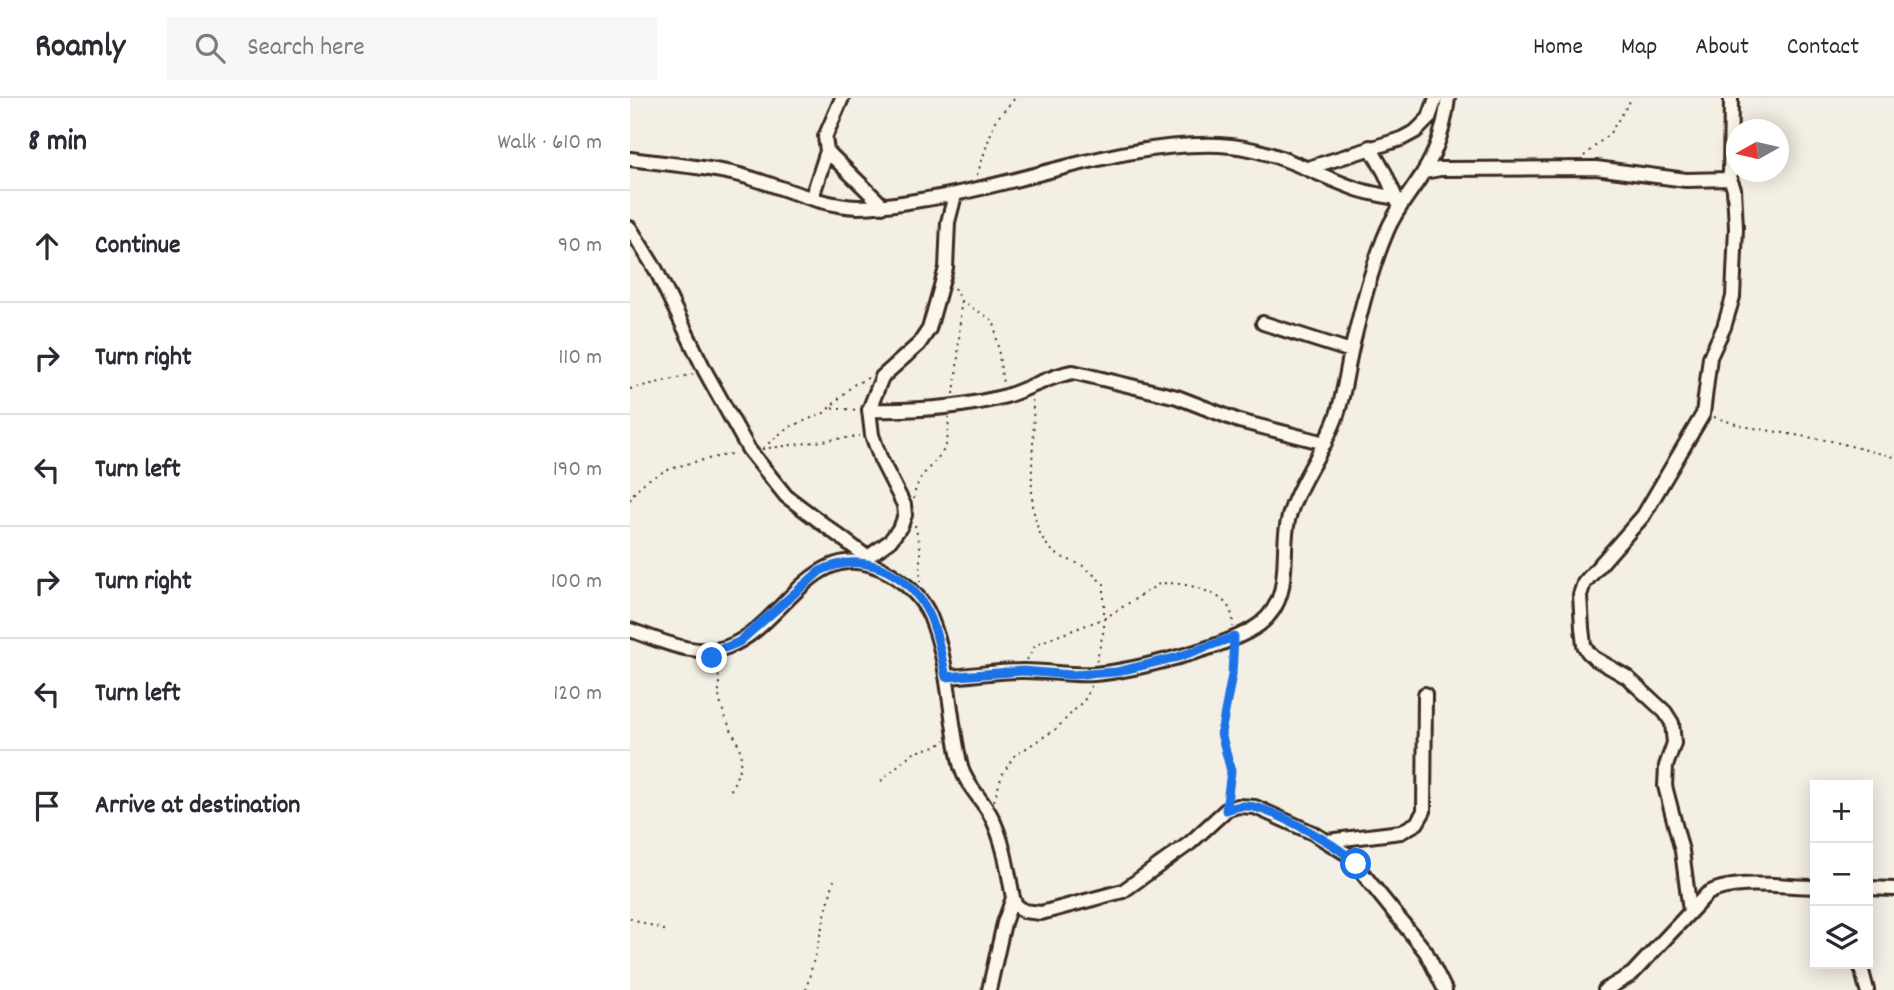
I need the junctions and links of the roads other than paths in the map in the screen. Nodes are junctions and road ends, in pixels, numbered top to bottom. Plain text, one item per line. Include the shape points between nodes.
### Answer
1 (842, 98) edge
2 (1436, 98) edge
3 (1448, 98) edge
4 (1731, 98) edge
5 (1731, 119) edge
6 (1370, 148) junction
7 (827, 152) junction
8 (630, 159) edge
9 (1308, 168) junction
10 (1424, 172) junction
11 (1726, 179) edge
12 (1731, 182) edge
13 (955, 195) junction
14 (812, 197) junction
15 (1397, 202) junction
16 (883, 206) junction
17 (630, 228) edge
18 (1263, 323) dead end
19 (1351, 351) junction
20 (869, 410) junction
21 (1325, 443) junction
22 (864, 559) junction
23 (630, 630) edge
24 (946, 677) junction
25 (1425, 694) dead end
26 (1327, 841) junction
27 (1810, 887) edge
28 (1873, 888) edge
29 (1894, 889) edge
30 (1013, 898) junction
31 (1690, 911) junction
32 (1028, 912) junction
33 (1005, 920) junction
34 (1861, 969) edge
35 (989, 990) edge
36 (1445, 990) edge
37 (1605, 990) edge
38 (1867, 990) edge

1 - 7 street via 825,137
2 - 6 street via 1429,118 1416,131
3 - 10 street
4 - 5 street
6 - 9 street
6 - 15 street
7 - 14 street
7 - 16 street
8 - 14 street via 739,175
9 - 13 street via 1256,150 1166,146 1120,153
9 - 15 street
10 - 11 street via 1595,168 1686,180
10 - 15 street
12 - 31 street via 1736,228 1733,297 1710,357 1703,414 1643,516 1584,583 1580,595 1581,628 1588,652 1627,677 1672,723 1674,743 1665,786 1682,851
13 - 16 street
13 - 20 street via 948,222 946,268 929,328 919,344 882,377
14 - 16 street via 855,207
15 - 19 street
17 - 22 street via 749,450 786,496
18 - 19 street
19 - 21 street via 1337,414
20 - 21 street via 950,407 1004,396 1073,372 1177,397 1239,421
20 - 22 street via 872,435 905,515 890,541
21 - 24 street via 1291,510 1282,595 1261,623 1178,657 1116,672 1023,671
22 - 23 street via 820,571 739,642 727,647 704,652
22 - 24 street via 901,580 919,597 930,616
24 - 30 street via 964,776 988,811 1000,840
25 - 26 street via 1424,811 1418,823 1401,832
26 - 32 street via 1255,807 1238,806 1226,810 1124,891 1055,910
26 - 36 street via 1356,864 1426,952
27 - 31 street via 1718,888
28 - 29 street
30 - 32 street
30 - 33 street
31 - 37 street via 1632,974
32 - 33 street
33 - 35 street
34 - 38 street

